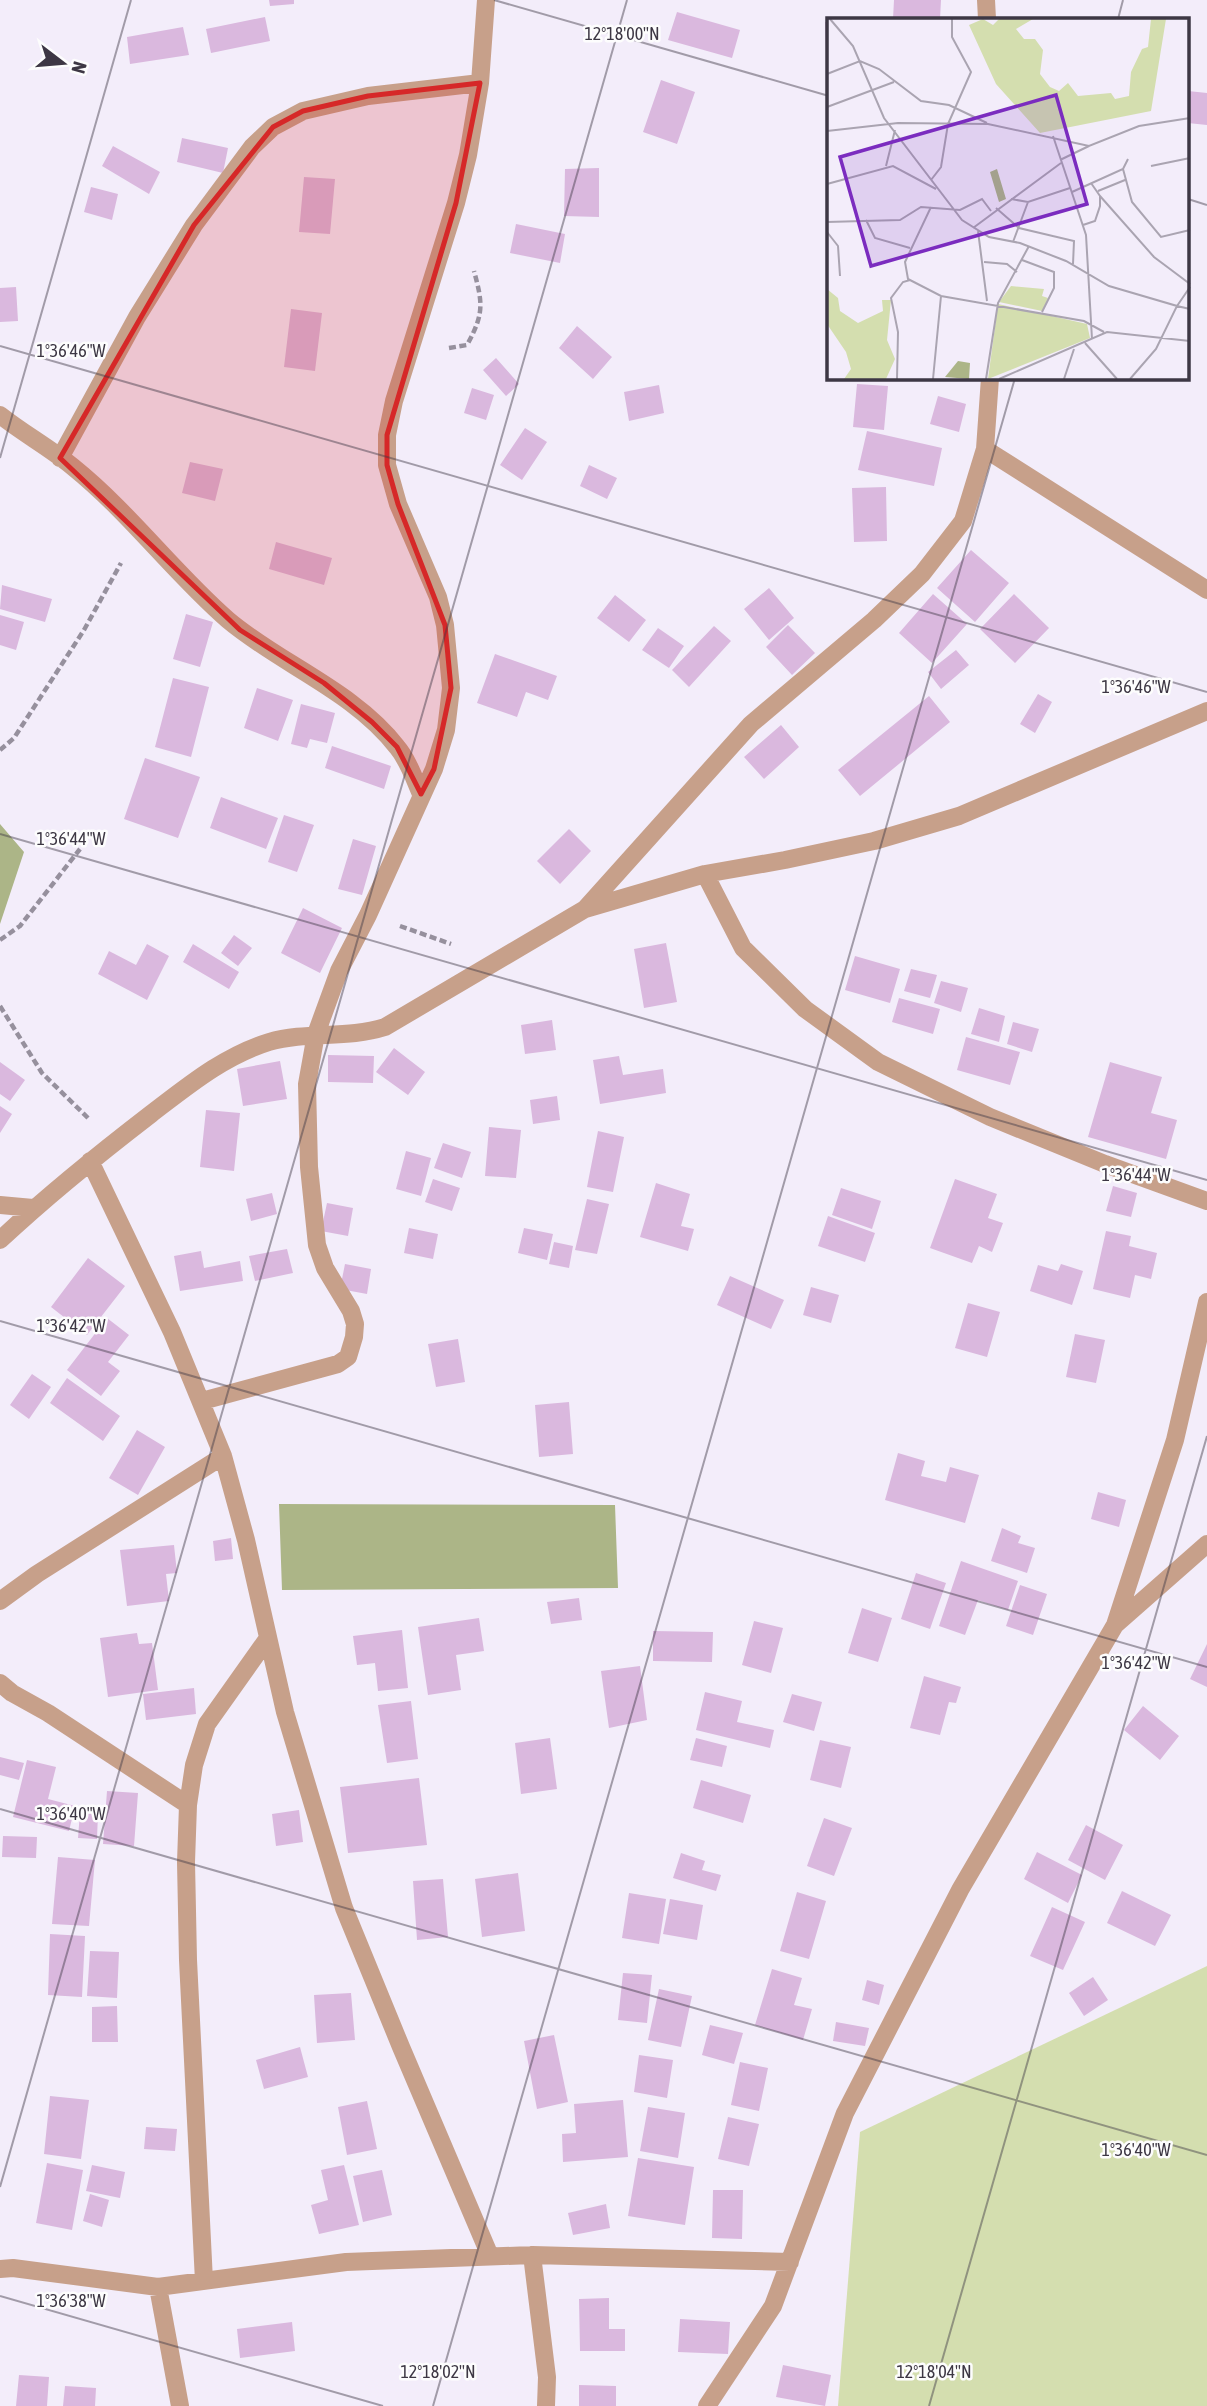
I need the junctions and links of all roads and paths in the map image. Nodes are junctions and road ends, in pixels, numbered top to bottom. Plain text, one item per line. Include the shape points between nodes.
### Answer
1 (486, 0) edge
2 (986, 0) edge
3 (987, 18) edge
4 (480, 83) junction
5 (990, 380) edge
6 (0, 415) edge
7 (985, 449) junction
8 (60, 458) junction
9 (139, 530) junction
10 (1207, 590) edge
11 (1207, 711) edge
12 (0, 750) edge
13 (421, 794) junction
14 (80, 849) dead end
15 (705, 874) junction
16 (585, 909) junction
17 (368, 915) junction
18 (0, 940) edge
19 (495, 961) junction
20 (0, 1006) edge
21 (316, 1034) junction
22 (113, 1143) junction
23 (90, 1161) junction
24 (1207, 1201) edge
25 (0, 1205) edge
26 (33, 1209) junction
27 (0, 1240) edge
28 (1207, 1302) edge
29 (202, 1401) junction
30 (223, 1456) junction
31 (1207, 1544) edge
32 (0, 1601) edge
33 (1115, 1625) junction
34 (268, 1638) junction
35 (0, 1682) edge
36 (188, 1805) junction
37 (532, 2255) junction
38 (490, 2256) junction
39 (790, 2262) junction
40 (0, 2269) edge
41 (204, 2281) junction
42 (158, 2287) junction
43 (180, 2406) edge
44 (546, 2406) edge
45 (707, 2406) edge

1 - 4 street
2 - 3 street
4 - 8 street via 368,96 303,111 273,127 252,147 194,225 137,317
4 - 13 street via 456,203 387,435 387,465 398,504 438,597 449,655 452,688 446,730
5 - 7 street
6 - 8 street
7 - 10 street
7 - 16 street via 963,521 922,574 751,723
8 - 9 street
9 - 12 path via 84,630 14,738
9 - 13 street via 240,630 324,683 372,722 397,747
11 - 15 street via 959,816 874,841
13 - 17 street
14 - 18 path via 20,926
15 - 16 street
15 - 24 street via 743,948 805,1009 878,1062 990,1117
16 - 19 street
17 - 19 path
17 - 21 street via 339,971
19 - 21 street via 385,1027 365,1033
20 - 22 path via 42,1073
21 - 22 street via 271,1041 234,1055
21 - 29 street via 307,1096 317,1245 351,1311 355,1324 352,1347 338,1364
22 - 23 street
23 - 26 street
23 - 29 street
25 - 26 street
26 - 27 street
28 - 33 street via 1175,1440
29 - 30 street
30 - 32 street
30 - 34 street
31 - 33 street
33 - 39 street via 960,1890 845,2113
34 - 36 street via 207,1724
34 - 38 street via 285,1712 344,1908
35 - 36 street
36 - 41 street via 188,1960
37 - 38 street
37 - 39 street
37 - 44 street via 547,2377
38 - 41 street via 346,2262
39 - 45 street via 773,2306
40 - 42 street
41 - 42 street
42 - 43 street

